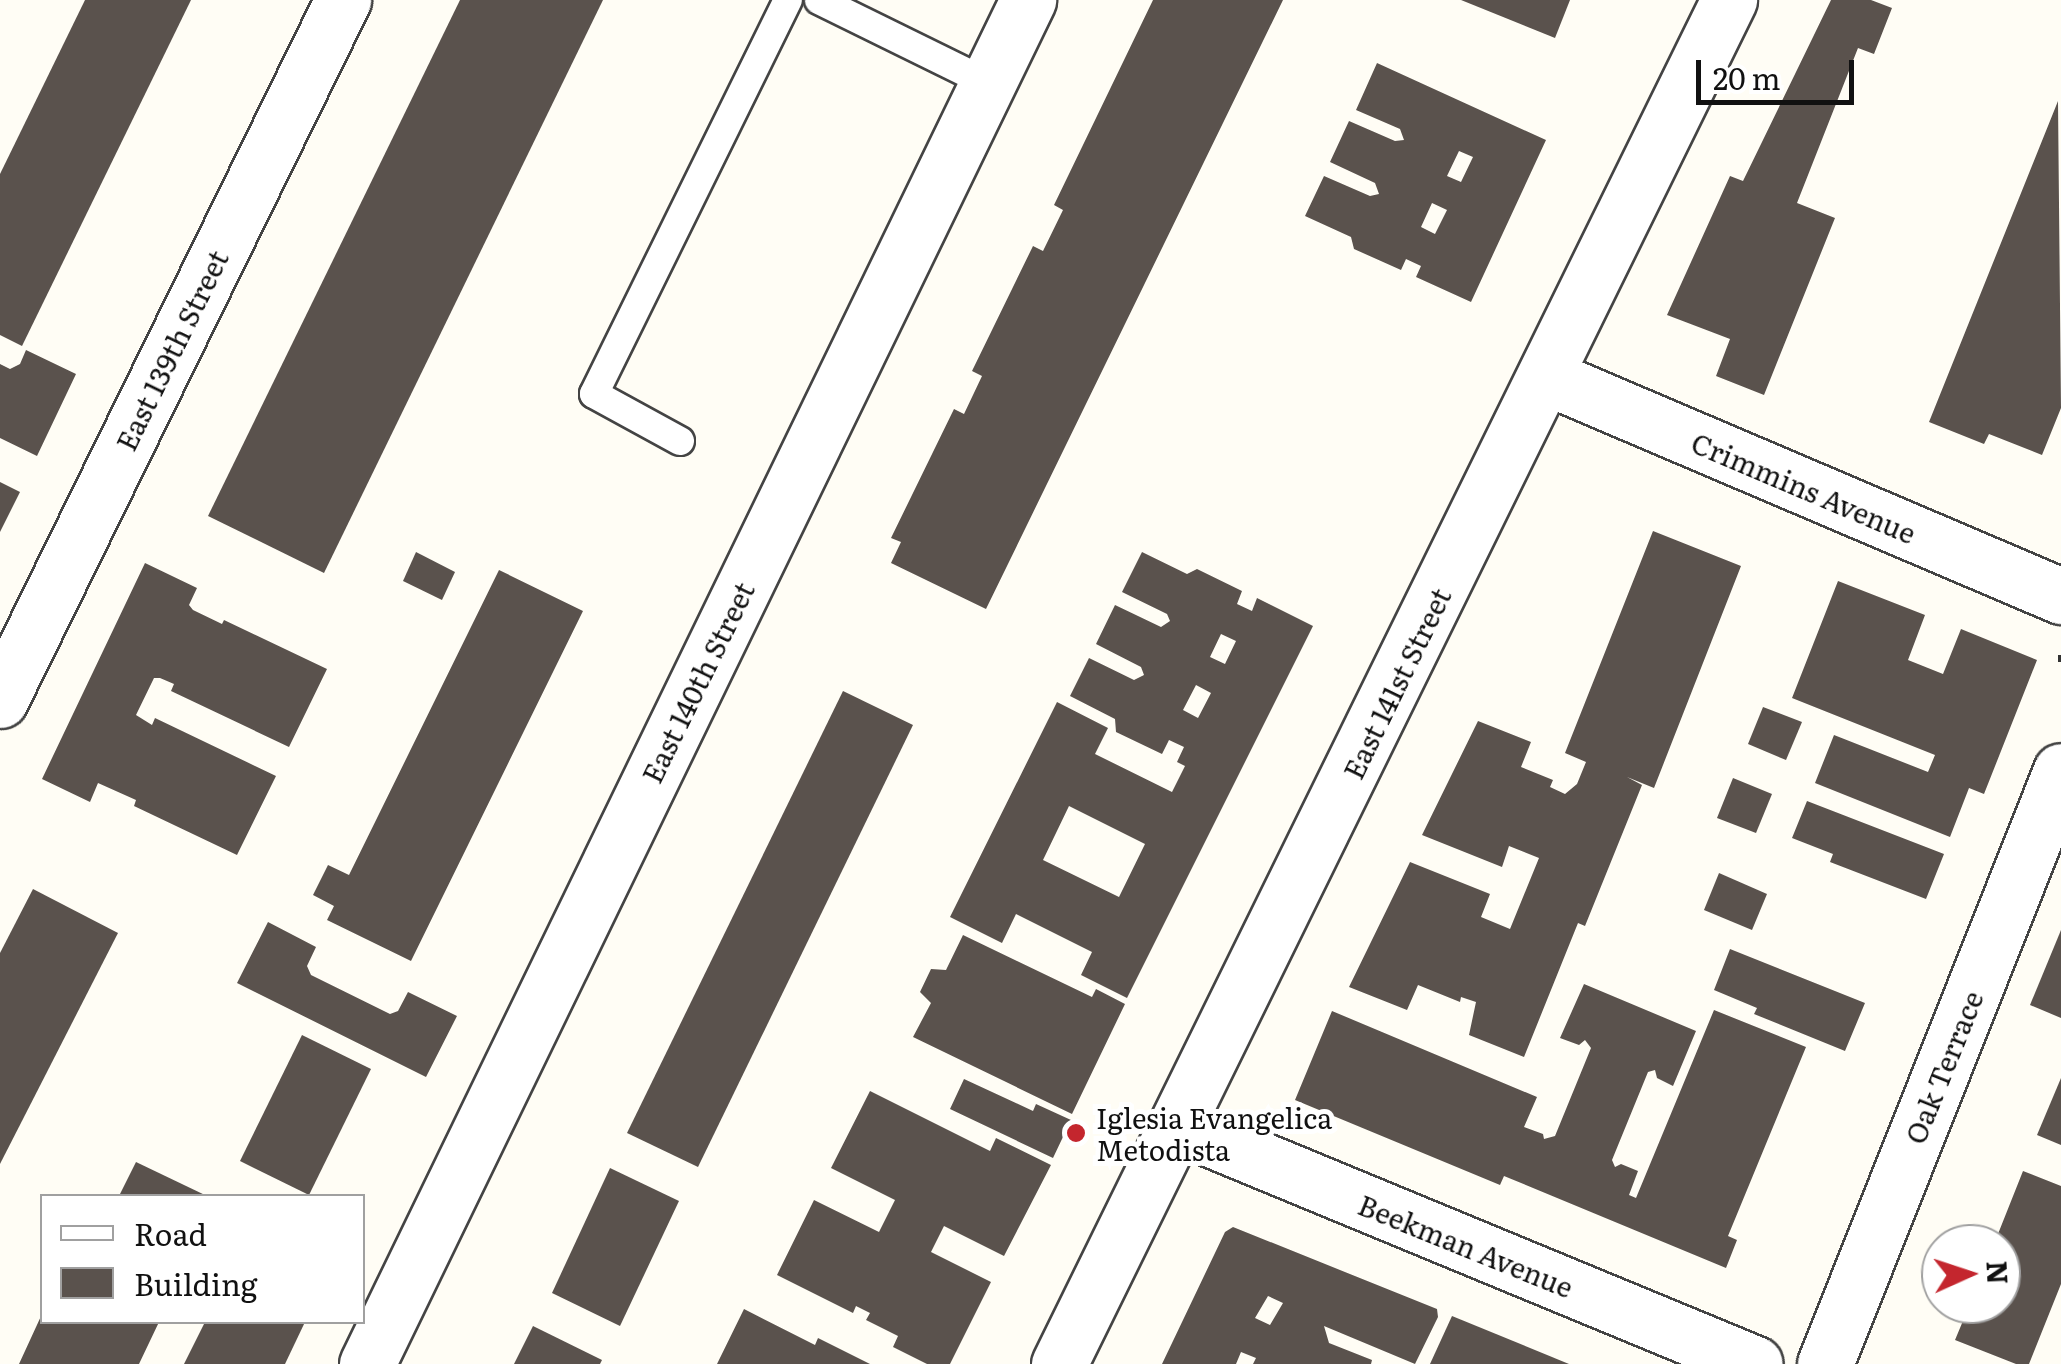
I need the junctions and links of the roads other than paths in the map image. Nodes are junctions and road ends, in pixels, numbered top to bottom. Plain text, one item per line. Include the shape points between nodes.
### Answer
1 (342, 0) edge
2 (788, 0) edge
3 (818, 0) edge
4 (1028, 0) edge
5 (1729, 0) edge
6 (988, 83) junction
7 (1546, 377) junction
8 (680, 440) dead end
9 (2061, 596) edge
10 (0, 700) edge
11 (2061, 771) edge
12 (1177, 1126) junction
13 (366, 1364) edge
14 (1059, 1364) edge
15 (1755, 1364) edge
16 (1825, 1364) edge

1 - 10 street, East 139th Street
2 - 8 lane via 594,394
3 - 6 lane
4 - 6 street, East 140th Street
5 - 7 street, East 141st Street
6 - 13 street, East 140th Street
7 - 9 street, Crimmins Avenue
7 - 12 street, East 141st Street
11 - 16 street, Oak Terrace
12 - 14 street, East 141st Street
12 - 15 street, Beekman Avenue

